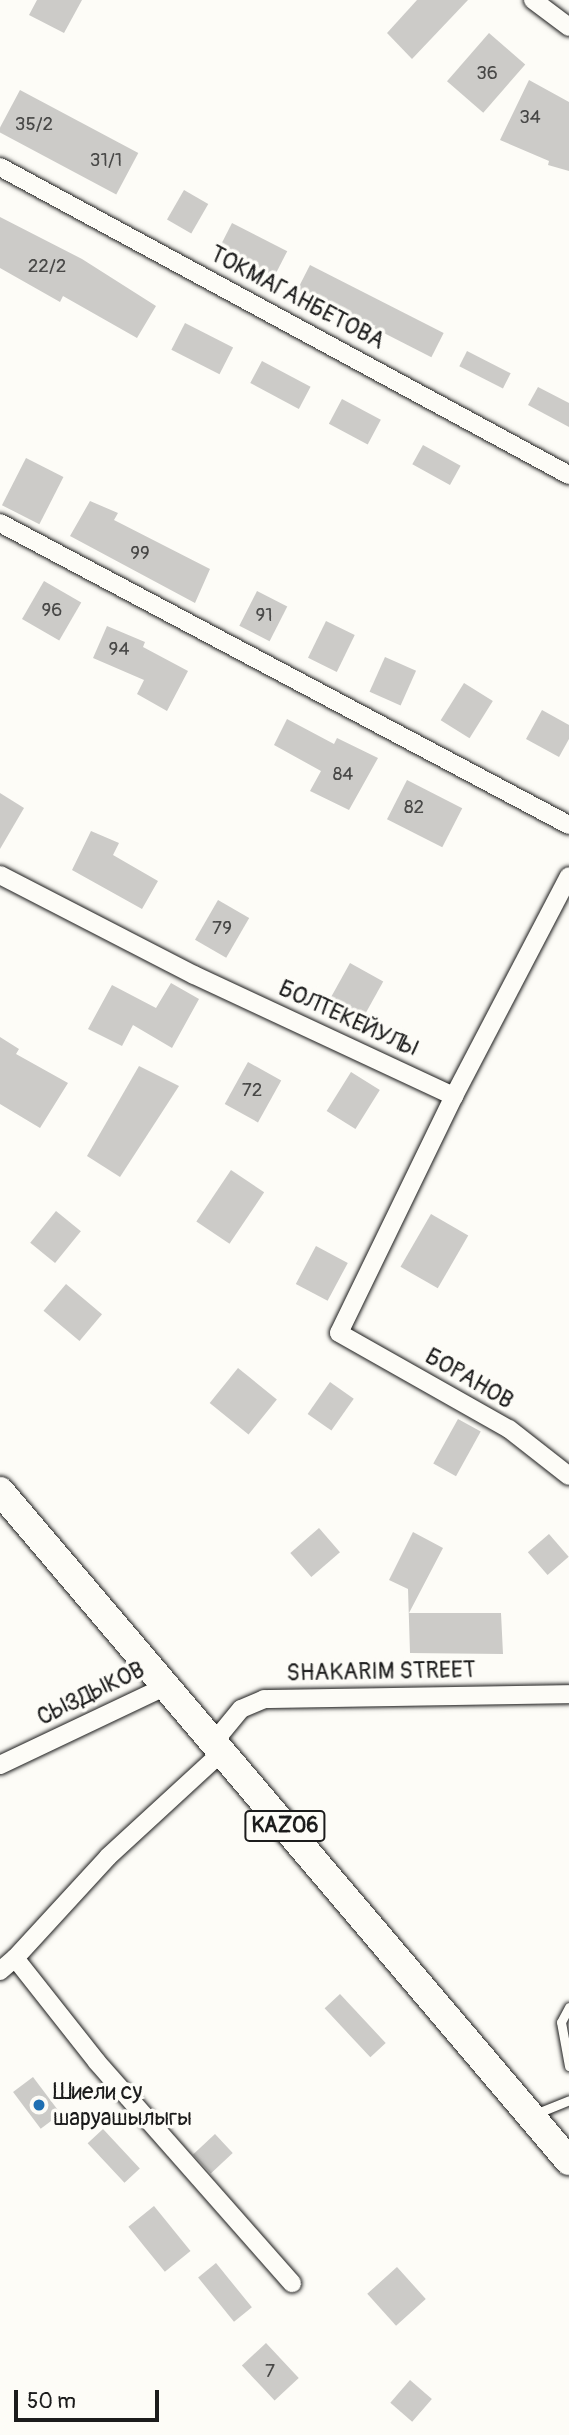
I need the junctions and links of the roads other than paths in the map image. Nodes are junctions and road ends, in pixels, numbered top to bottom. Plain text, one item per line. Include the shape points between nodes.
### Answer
1 (533, 0) edge
2 (569, 27) edge
3 (0, 167) edge
4 (569, 474) edge
5 (0, 523) edge
6 (569, 824) edge
7 (0, 875) edge
8 (569, 876) edge
9 (454, 1096) junction
10 (569, 1476) edge
11 (0, 1491) edge
12 (166, 1686) junction
13 (569, 1693) edge
14 (217, 1747) junction
15 (0, 1765) edge
16 (15, 1958) junction
17 (0, 1971) edge
18 (569, 2007) edge
19 (569, 2066) edge
20 (569, 2100) edge
21 (530, 2116) junction
22 (569, 2161) edge
23 (292, 2283) dead end

1 - 2 street
3 - 4 street, ТОКМАГАНБЕТОВА
5 - 6 street
7 - 9 street, БОЛТЕКЕЙУЛЫ via 194,975
8 - 9 street
9 - 10 street, БОРАНОВ via 339,1333 509,1429
11 - 12 main road, KАZ06
12 - 14 main road, KАZ06
12 - 15 street, СЫЗДЫКОВ
13 - 14 street, SHAKARIM STREET via 264,1699 241,1709
14 - 16 street, SHAKARIM STREET
14 - 21 main road, KАZ06
16 - 17 street, SHAKARIM STREET
16 - 23 street via 97,2062
18 - 19 lane via 561,2022
20 - 21 lane
21 - 22 main road, KАZ06

